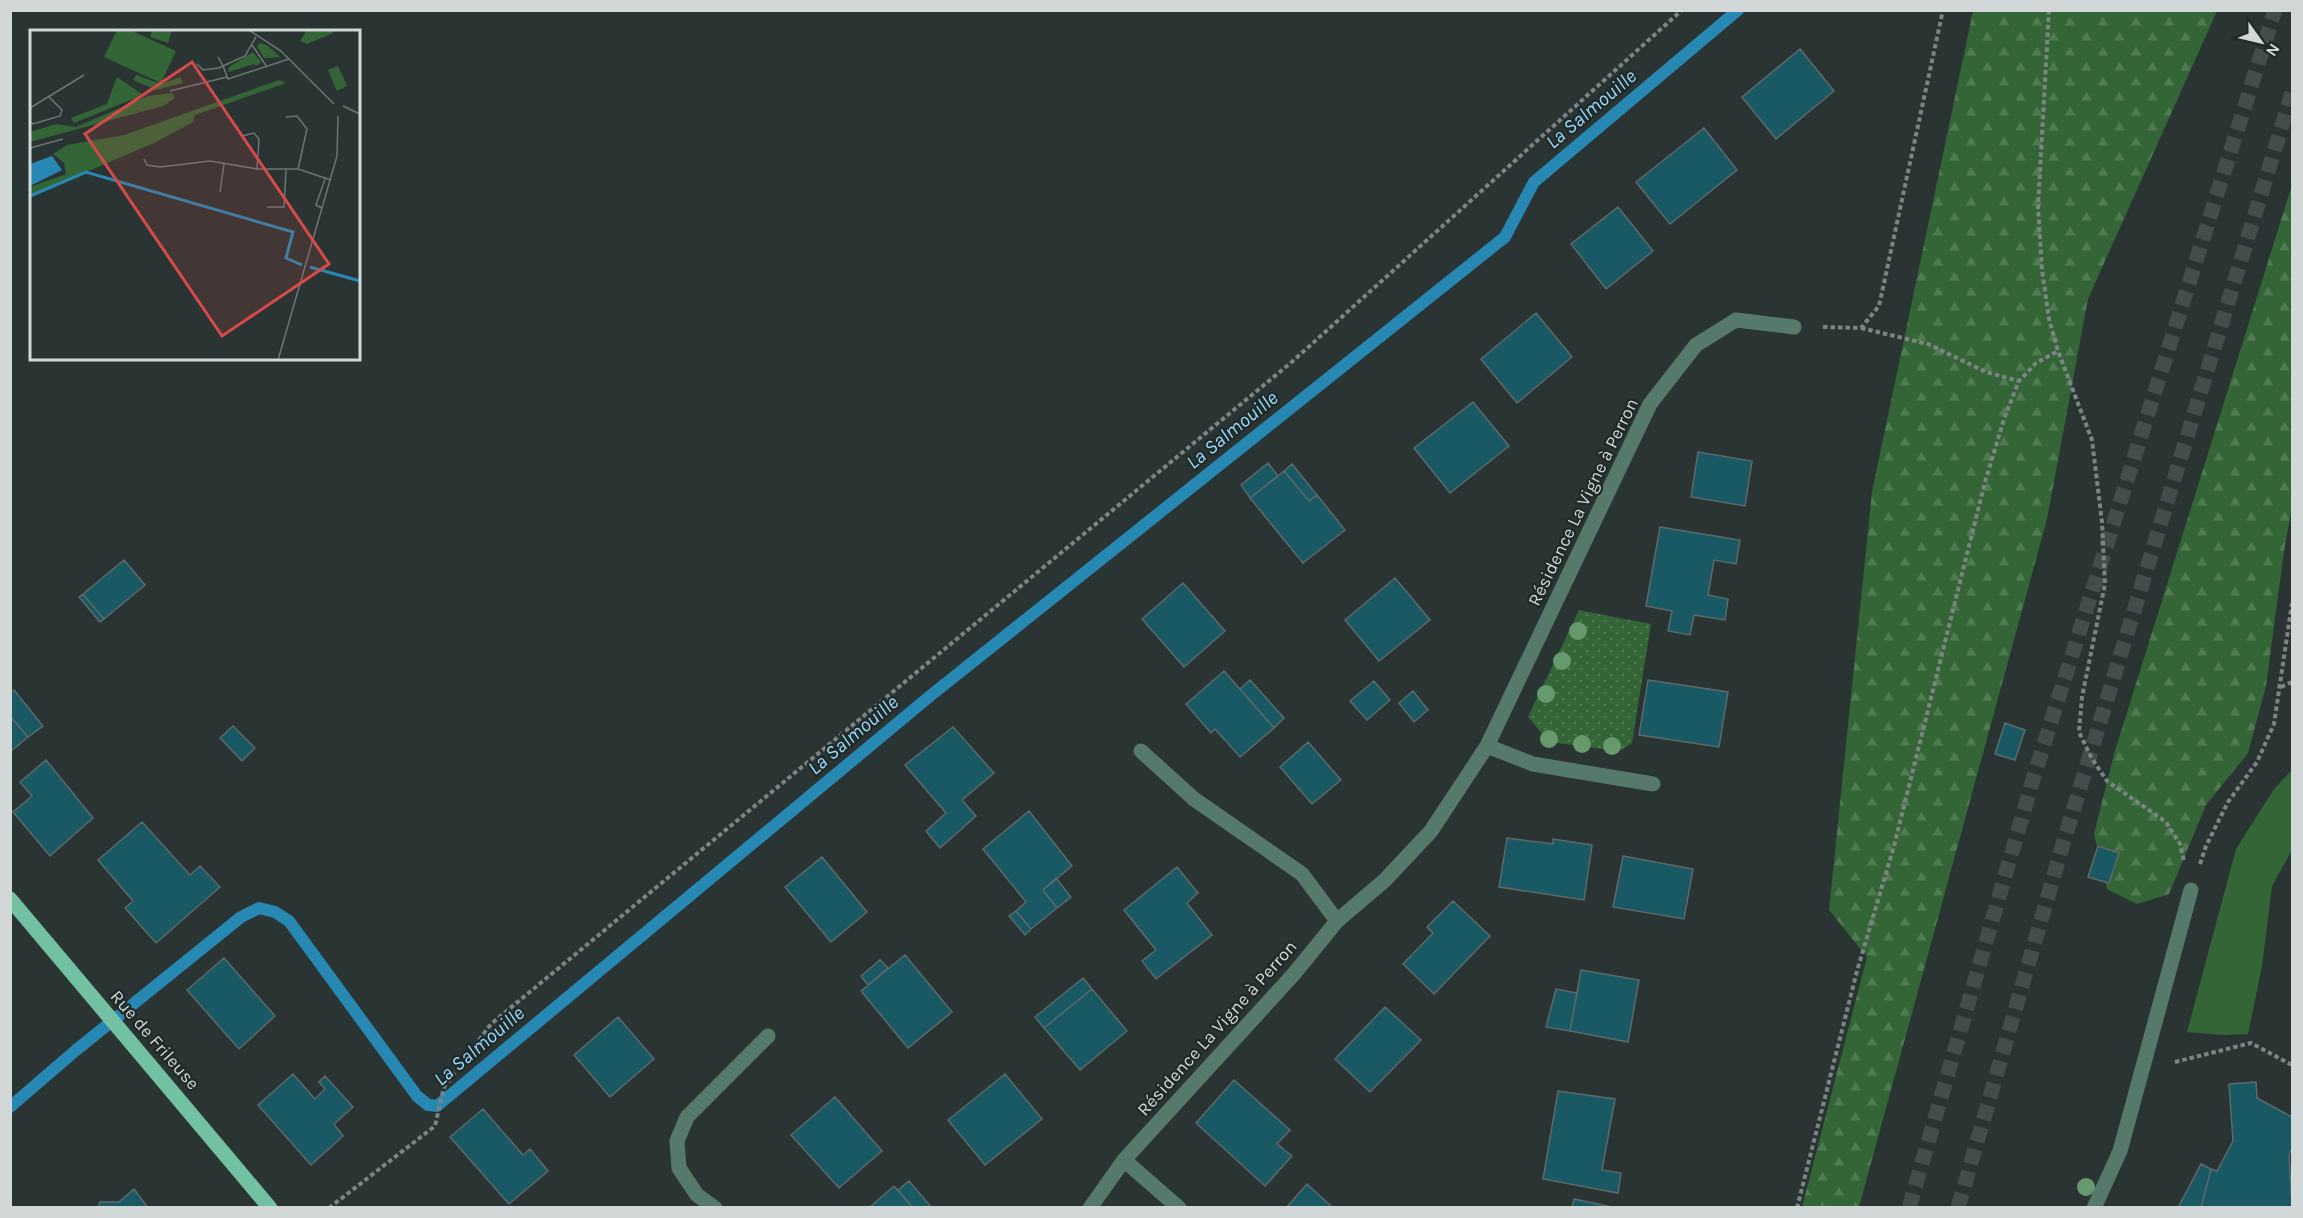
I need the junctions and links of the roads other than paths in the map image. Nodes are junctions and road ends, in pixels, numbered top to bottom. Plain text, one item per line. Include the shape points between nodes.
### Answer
1 (1794, 327) road end
2 (1487, 746) junction
3 (1141, 751) dead end
4 (1653, 784) dead end
5 (2191, 890) road end
6 (10, 899) edge
7 (1337, 921) junction
8 (768, 1036) dead end
9 (1124, 1160) junction
10 (270, 1208) edge
11 (715, 1208) edge
12 (1090, 1208) edge
13 (1179, 1208) edge
14 (2094, 1208) edge

1 - 2 street, Résidence La Vigne à Perron via 1736,320 1696,345 1650,404
2 - 4 street via 1533,764
2 - 7 street, Résidence La Vigne à Perron via 1431,831 1385,880
3 - 7 street via 1194,799 1302,874
5 - 14 street via 2120,1151
6 - 10 main road, Rue de Frileuse
7 - 9 street, Résidence La Vigne à Perron via 1293,975
8 - 11 street via 687,1117 677,1141 680,1168 698,1195
9 - 12 street, Résidence La Vigne à Perron
9 - 13 street

